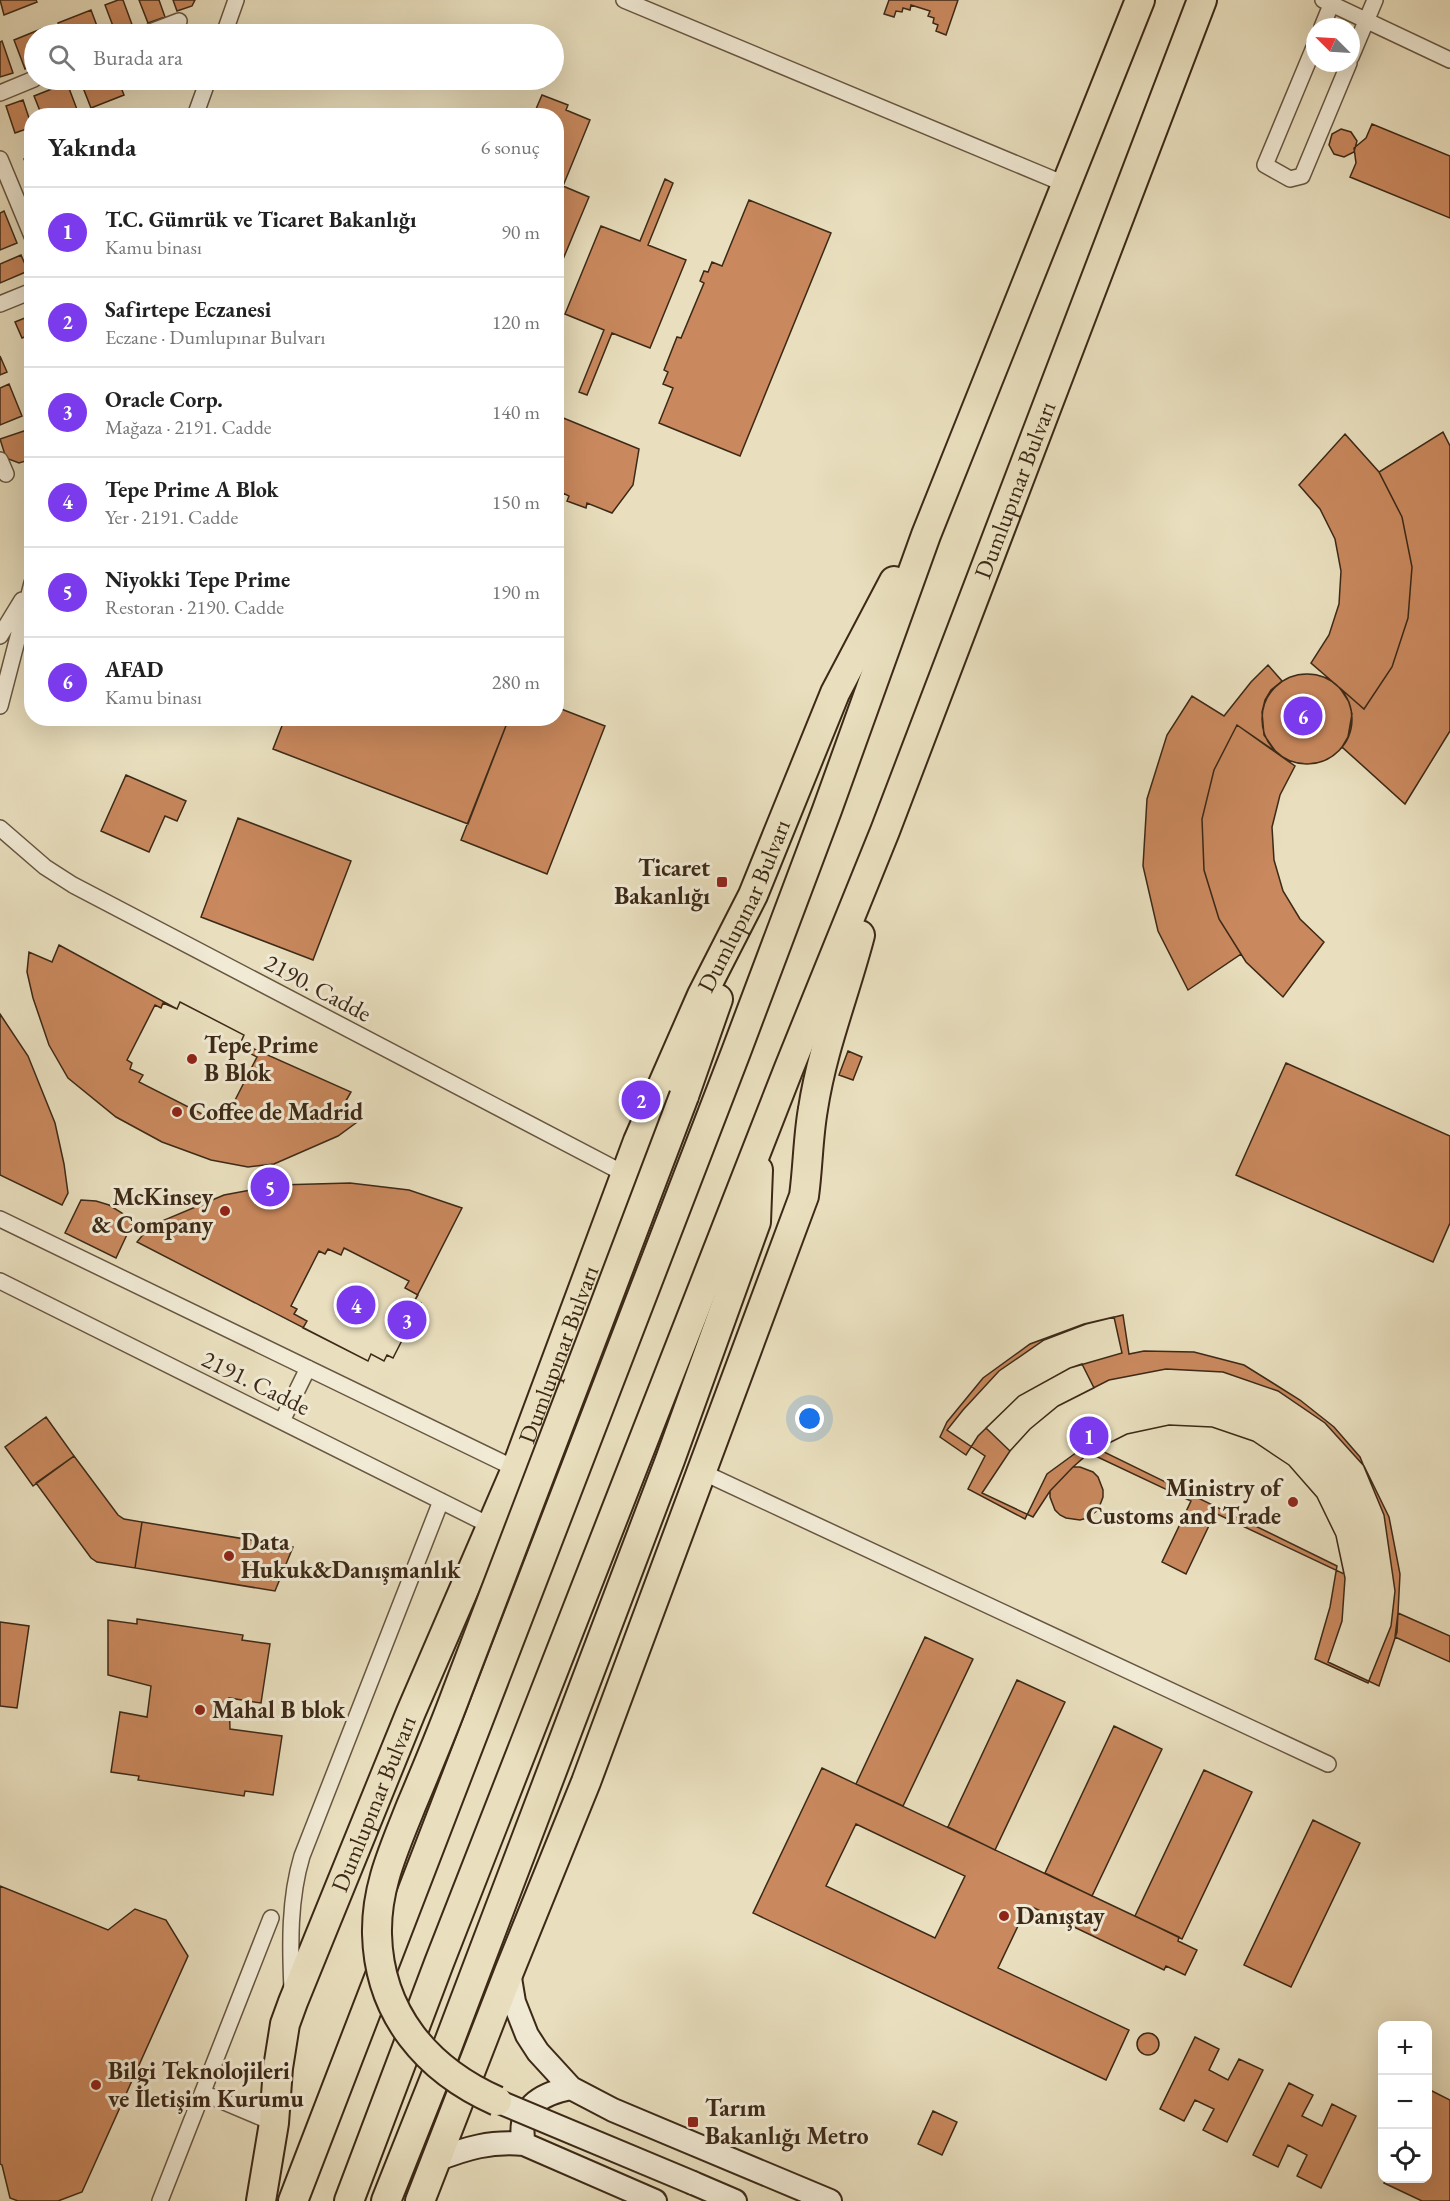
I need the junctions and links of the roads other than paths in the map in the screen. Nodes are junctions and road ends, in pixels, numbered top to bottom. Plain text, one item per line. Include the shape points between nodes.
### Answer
1 (236, 0) edge
2 (624, 0) edge
3 (1140, 0) edge
4 (1202, 0) edge
5 (1375, 0) edge
6 (1330, 1) edge
7 (1325, 18) edge
8 (1366, 20) junction
9 (179, 21) dead end
10 (171, 24) edge
11 (228, 24) edge
12 (1360, 35) edge
13 (1450, 60) edge
14 (1306, 67) edge
15 (1345, 72) edge
16 (24, 83) edge
17 (204, 90) edge
18 (0, 93) edge
19 (198, 108) edge
20 (0, 159) edge
21 (1067, 185) junction
22 (24, 198) edge
23 (24, 294) edge
24 (0, 304) edge
25 (926, 535) junction
26 (24, 596) edge
27 (24, 612) edge
28 (0, 636) edge
29 (0, 706) edge
30 (0, 828) edge
31 (885, 831) junction
32 (753, 895) junction
33 (759, 1145) junction
34 (625, 1174) junction
35 (0, 1219) edge
36 (0, 1281) edge
37 (308, 1368) junction
38 (282, 1420) junction
39 (516, 1469) junction
40 (700, 1471) junction
41 (441, 1501) junction
42 (491, 1526) junction
43 (1328, 1764) dead end
44 (271, 1918) dead end
45 (509, 1972) junction
46 (293, 2002) junction
47 (571, 2088) junction
48 (203, 2093) junction
49 (497, 2102) joint
50 (274, 2123) junction
51 (524, 2144) junction
52 (436, 2160) junction
53 (160, 2201) edge
54 (261, 2201) edge
55 (293, 2201) edge
56 (349, 2201) edge
57 (387, 2201) edge
58 (420, 2201) edge
59 (655, 2201) edge
60 (735, 2201) edge
61 (830, 2201) edge

1 - 11 street
2 - 21 street
3 - 21 highway, Dumlupınar Bulvarı
4 - 31 highway, Dumlupınar Bulvarı
5 - 8 street
6 - 7 street
6 - 8 street
8 - 12 street
8 - 13 street
9 - 10 street
14 - 15 street via 1265,165 1290,179 1302,176
16 - 18 street
17 - 19 street
20 - 22 street
21 - 25 highway, Dumlupınar Bulvarı
23 - 24 street
25 - 32 highway, Dumlupınar Bulvarı via 894,580 835,693
25 - 55 highway, Dumlupınar Bulvarı via 740,1041
26 - 28 street
27 - 29 street
30 - 34 street, 2190. Cadde via 45,867 73,885
31 - 33 highway, Dumlupınar Bulvarı
31 - 40 highway via 812,1110 804,1196
32 - 34 highway, Dumlupınar Bulvarı via 684,1033
32 - 49 highway, bridge via 684,1096 453,1705 389,1858 380,1894 379,1955 398,2014 427,2056 470,2089
33 - 56 highway, Dumlupınar Bulvarı
33 - 57 highway, Dumlupınar Bulvarı via 756,1222 670,1460
34 - 39 highway, Dumlupınar Bulvarı
35 - 37 street
36 - 38 street, 2191. Cadde
37 - 38 street
37 - 39 street
38 - 41 street, 2191. Cadde
39 - 42 highway, Dumlupınar Bulvarı
40 - 43 street
40 - 45 highway via 586,1782
41 - 42 street, 2191. Cadde
41 - 46 street via 296,1876
42 - 46 highway, Dumlupınar Bulvarı
44 - 48 street
45 - 47 main road via 514,2002 527,2035
45 - 52 highway
46 - 50 highway, Dumlupınar Bulvarı via 278,2068
47 - 51 main road via 552,2091 530,2109 521,2131
47 - 61 main road via 613,2110
48 - 50 street
48 - 53 street
49 - 60 main road, bridge
50 - 54 highway, Dumlupınar Bulvarı
51 - 52 main road via 478,2146
51 - 59 main road
52 - 58 highway

